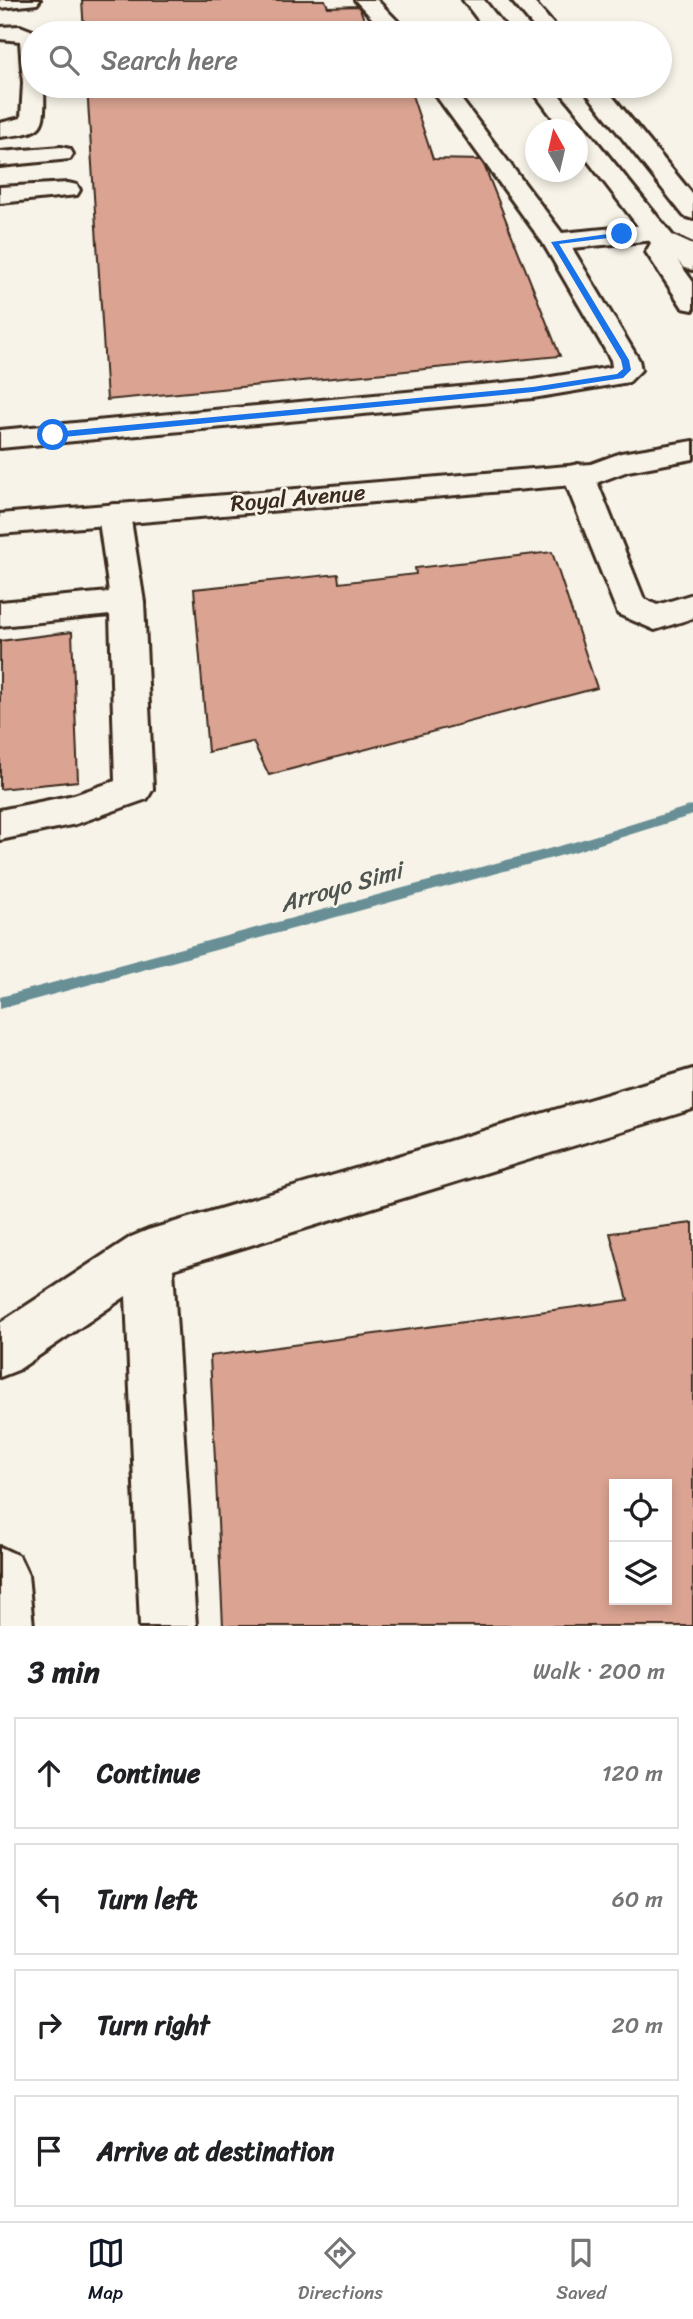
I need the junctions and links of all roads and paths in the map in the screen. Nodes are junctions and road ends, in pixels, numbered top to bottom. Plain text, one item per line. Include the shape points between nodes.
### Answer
1 (30, 0) edge
2 (365, 0) edge
3 (473, 0) edge
4 (522, 0) edge
5 (0, 2) edge
6 (386, 21) edge
7 (490, 21) edge
8 (540, 21) edge
9 (0, 33) edge
10 (21, 33) edge
11 (33, 98) edge
12 (449, 98) edge
13 (550, 98) edge
14 (602, 98) edge
15 (566, 119) edge
16 (0, 130) edge
17 (588, 146) edge
18 (61, 154) dead end
19 (0, 159) edge
20 (68, 190) dead end
21 (0, 195) edge
22 (693, 211) edge
23 (660, 237) junction
24 (555, 242) junction
25 (693, 262) edge
26 (693, 302) edge
27 (0, 439) edge
28 (693, 441) edge
29 (693, 450) edge
30 (656, 456) junction
31 (587, 473) junction
32 (693, 473) edge
33 (114, 514) junction
34 (0, 524) edge
35 (127, 602) junction
36 (693, 606) edge
37 (0, 614) edge
38 (0, 824) edge
39 (693, 1089) edge
40 (148, 1252) junction
41 (0, 1352) edge
42 (0, 1576) edge
43 (5, 1626) edge
44 (168, 1626) edge

1 - 5 main road
2 - 6 main road
3 - 7 main road
4 - 8 main road
9 - 10 main road
11 - 16 main road via 33,121
12 - 24 main road
13 - 15 main road
14 - 22 main road
17 - 23 main road
18 - 19 main road
20 - 21 main road
23 - 24 main road
23 - 25 main road via 682,248
23 - 26 main road via 659,252
24 - 27 main road via 625,360 627,370 620,376 533,389
28 - 30 main road
29 - 30 main road, Royal Avenue
30 - 31 main road, Royal Avenue
31 - 32 main road, Royal Avenue via 622,482
31 - 33 main road, Royal Avenue
31 - 36 main road via 630,607 655,618
33 - 34 main road, Royal Avenue
33 - 35 main road
35 - 37 main road
35 - 38 main road via 134,789 76,809
39 - 40 main road
40 - 41 main road
40 - 44 main road
42 - 43 main road

